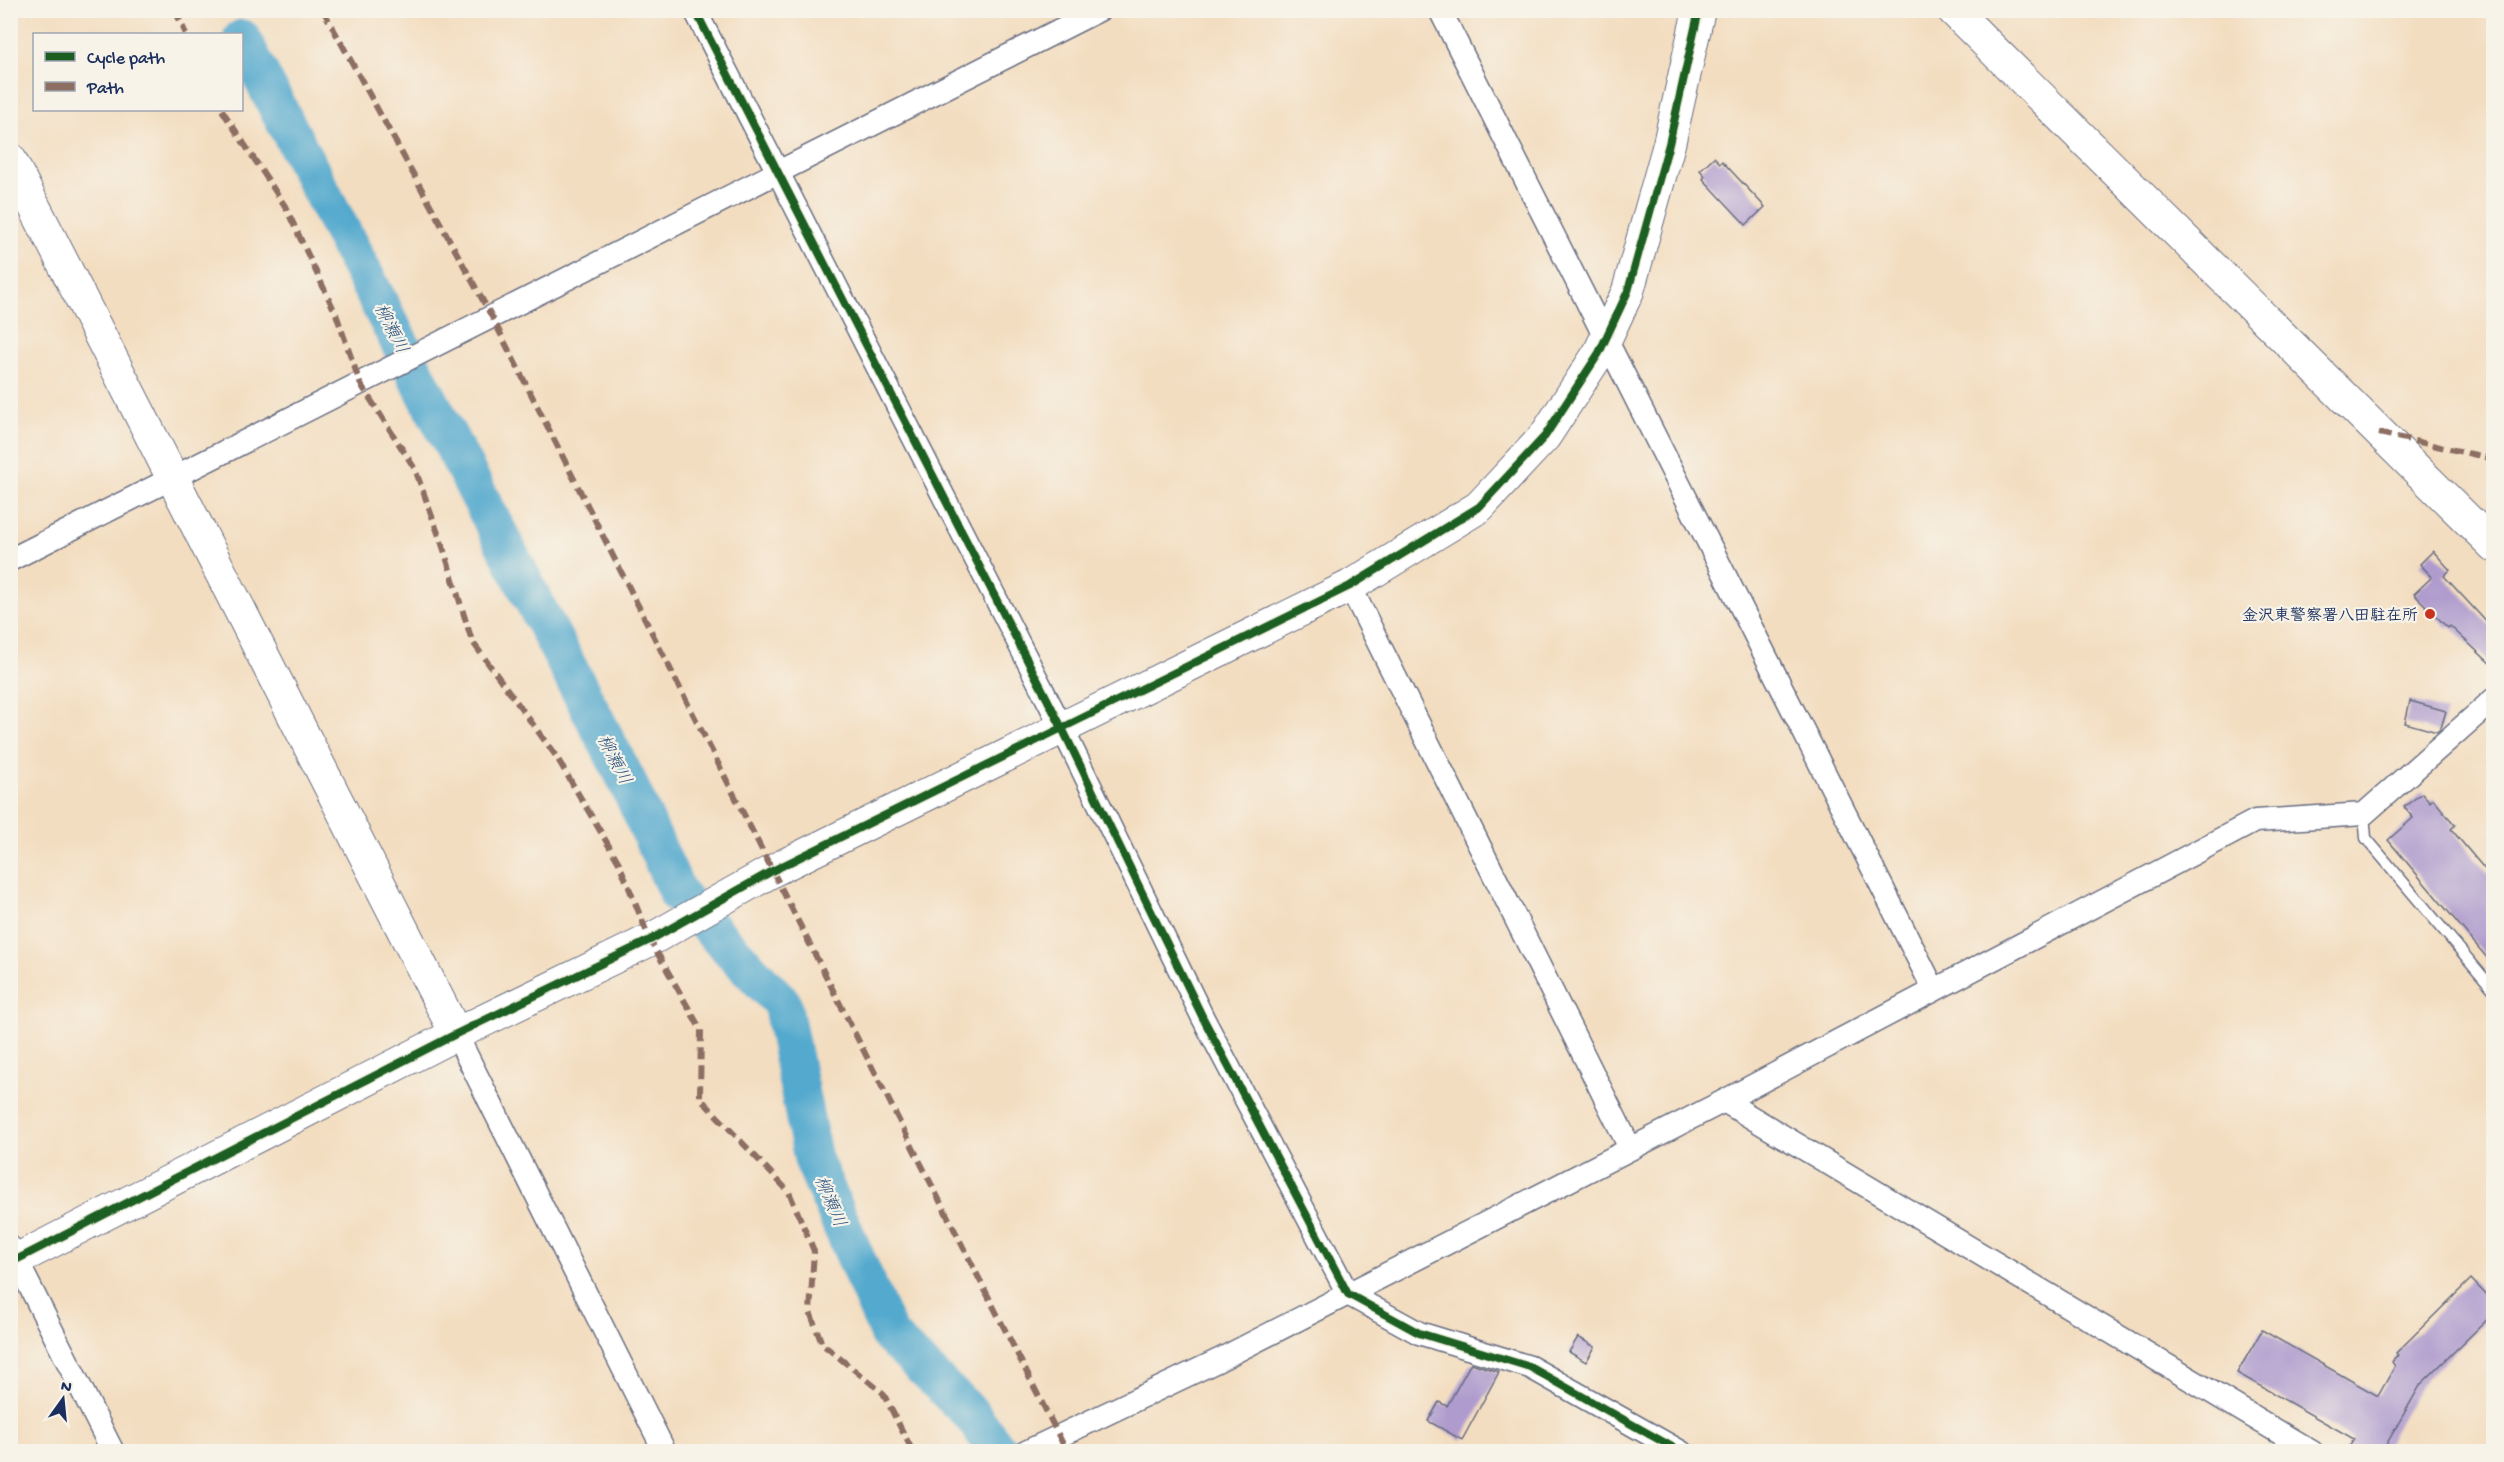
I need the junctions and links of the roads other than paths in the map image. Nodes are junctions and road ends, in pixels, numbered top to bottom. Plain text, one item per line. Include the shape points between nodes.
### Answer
1 (695, 10) edge
2 (1099, 10) edge
3 (1440, 10) edge
4 (1699, 10) edge
5 (1953, 10) edge
6 (10, 159) edge
7 (778, 172) junction
8 (1605, 341) junction
9 (172, 478) junction
10 (2493, 546) edge
11 (10, 560) edge
12 (1350, 586) junction
13 (2493, 699) edge
14 (1063, 730) junction
15 (2364, 814) junction
16 (1935, 990) junction
17 (2493, 990) edge
18 (456, 1034) junction
19 (1724, 1101) junction
20 (1630, 1148) junction
21 (12, 1256) edge
22 (1348, 1294) junction
23 (1677, 1450) edge
24 (113, 1452) edge
25 (665, 1452) edge
26 (1026, 1452) edge
27 (2312, 1452) edge

1 - 7 street
2 - 7 street
3 - 8 street
4 - 8 street via 1669,144 1628,291
5 - 10 street
6 - 9 street
7 - 9 street
7 - 14 street
8 - 12 street via 1545,436 1479,507
8 - 16 street
9 - 11 street
9 - 18 street
12 - 14 street
12 - 20 street
13 - 15 street
14 - 18 street via 772,871 650,940
14 - 22 street via 1203,1018
15 - 16 street via 2255,821
15 - 17 lane via 2366,838
16 - 19 street
18 - 21 street
18 - 25 street
19 - 20 street
19 - 27 street
20 - 22 street
21 - 24 street
22 - 23 street via 1419,1333 1530,1367
22 - 26 street

